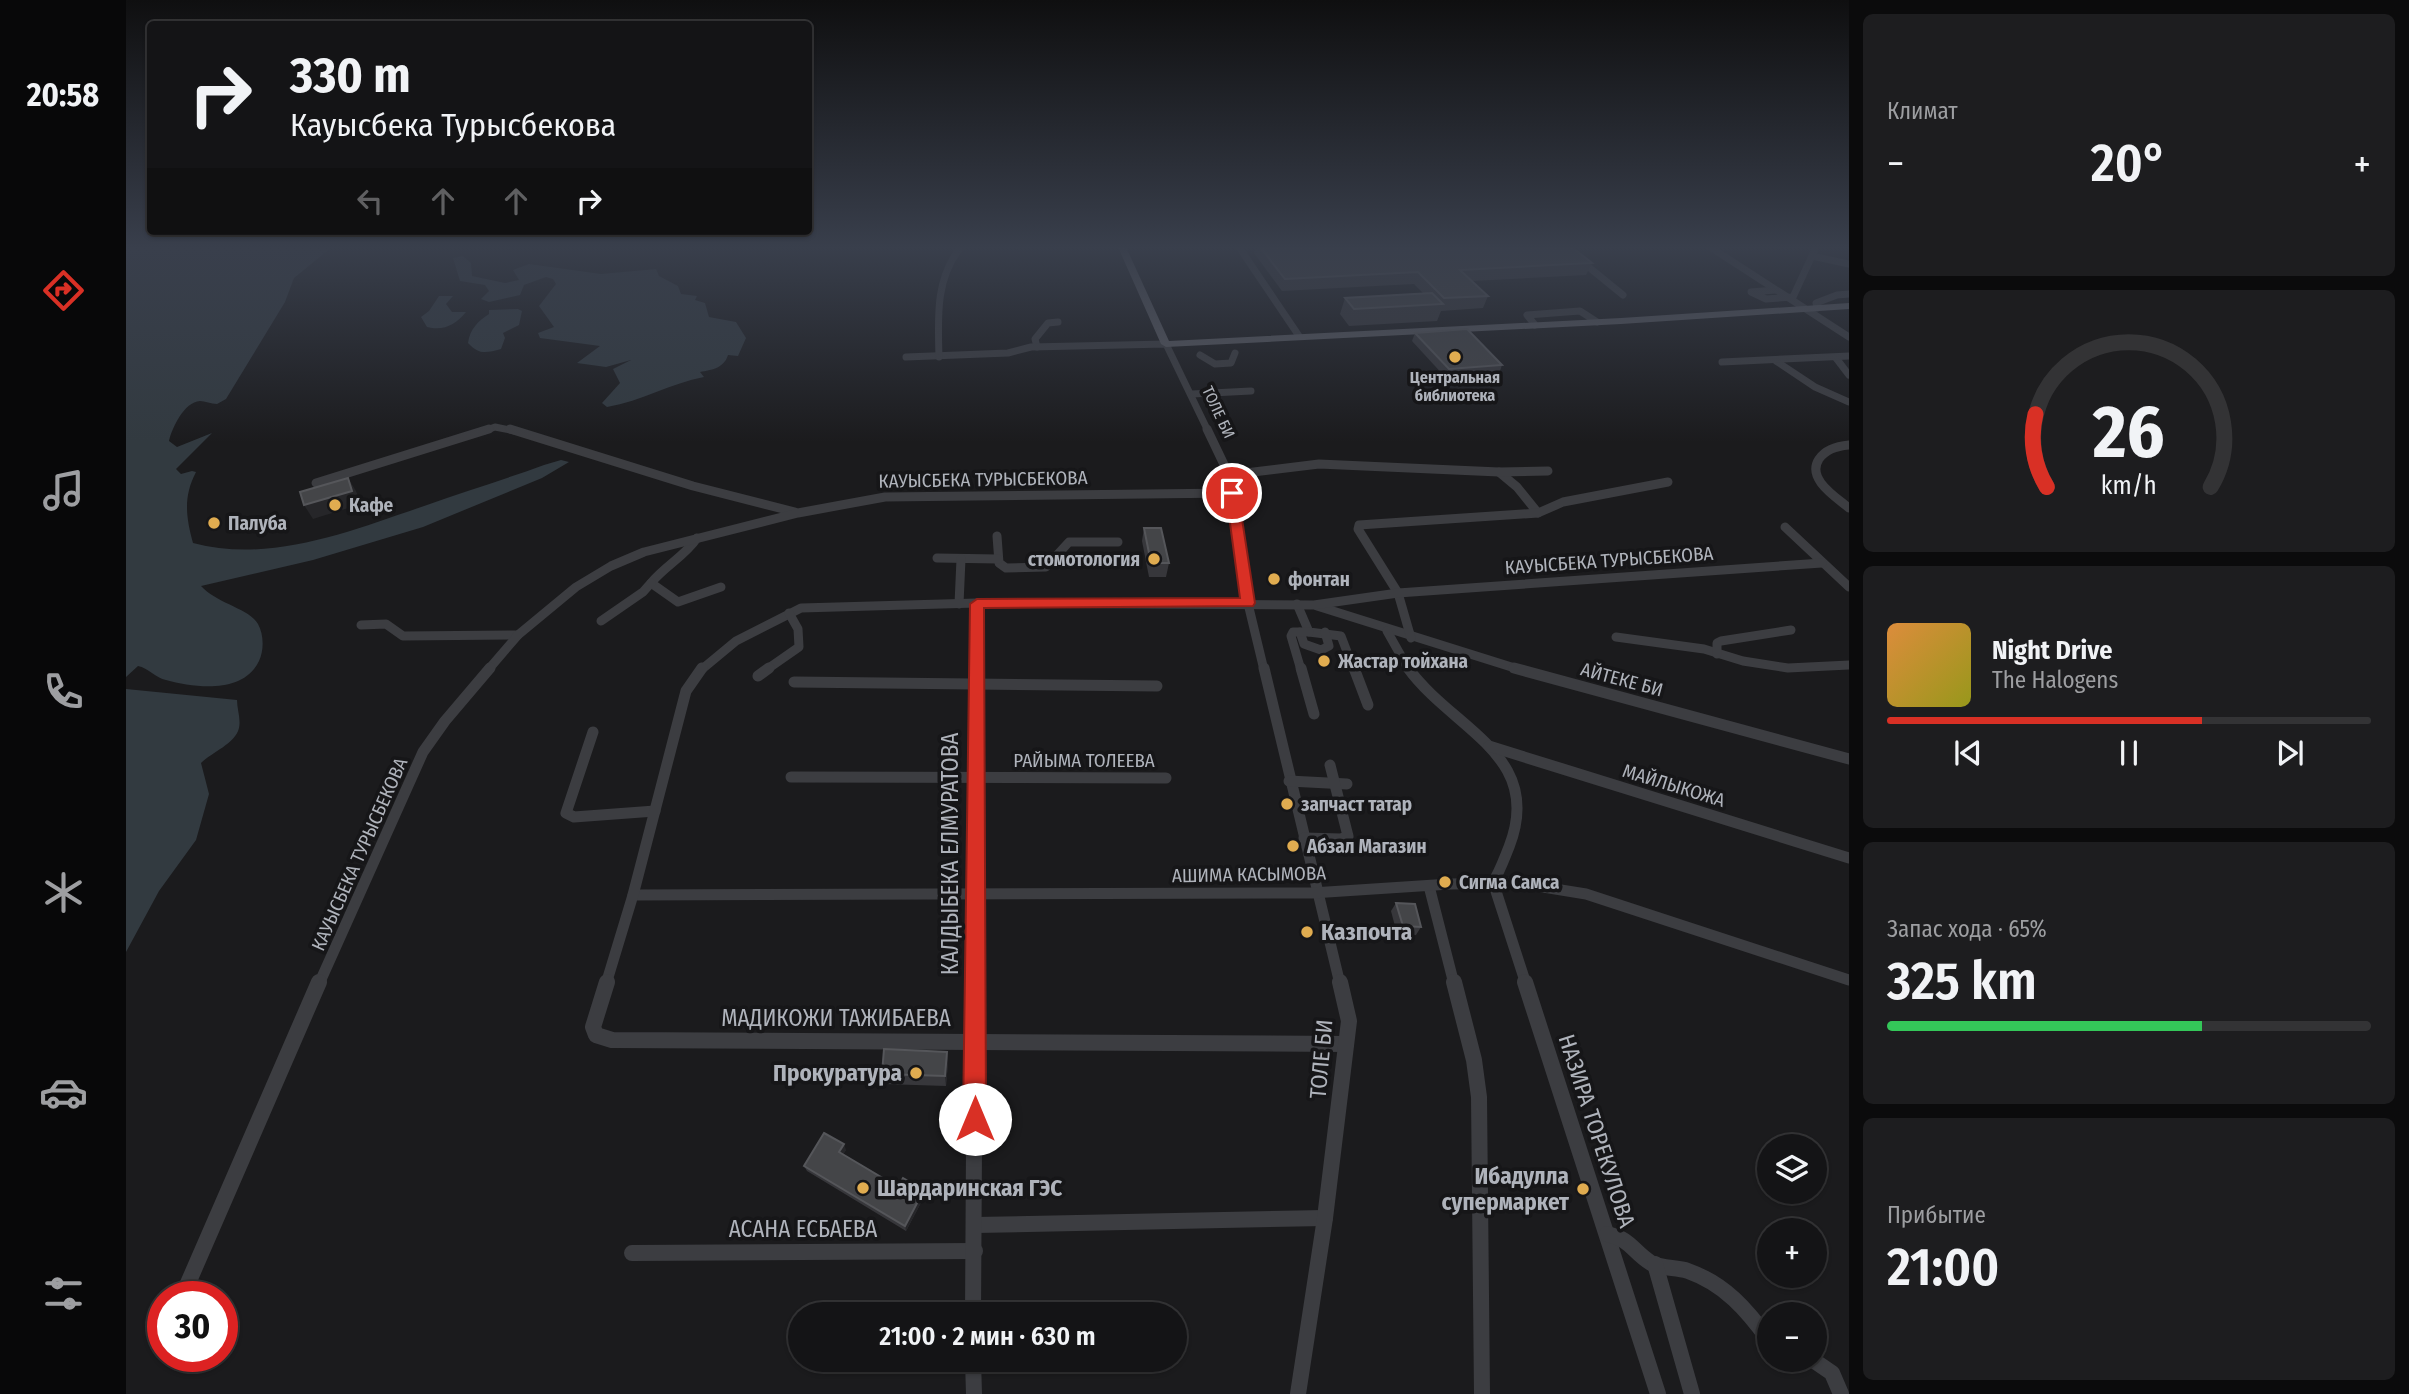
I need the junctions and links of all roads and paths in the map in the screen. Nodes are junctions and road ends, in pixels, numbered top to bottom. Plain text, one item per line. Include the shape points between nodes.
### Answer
1 (939, 312) edge
2 (1152, 312) edge
3 (1283, 312) edge
4 (1755, 312) edge
5 (1809, 312) edge
6 (1058, 322) dead end
7 (1299, 336) junction
8 (1849, 337) edge
9 (1167, 344) junction
10 (1037, 347) junction
11 (1235, 353) dead end
12 (1200, 355) dead end
13 (1849, 356) edge
14 (906, 357) dead end
15 (939, 357) junction
16 (1836, 358) junction
17 (1775, 361) junction
18 (1722, 362) dead end
19 (1849, 375) edge
20 (1251, 391) dead end
21 (1192, 394) junction
22 (1849, 402) edge
23 (1849, 444) edge
24 (1548, 471) dead end
25 (1499, 472) junction
26 (1229, 475) junction
27 (1668, 482) dead end
28 (316, 483) dead end
29 (1232, 493) junction
30 (1849, 508) edge
31 (798, 513) junction
32 (1538, 513) junction
33 (1785, 527) dead end
34 (997, 536) dead end
35 (697, 538) junction
36 (1118, 541) dead end
37 (937, 558) dead end
38 (961, 559) junction
39 (998, 559) junction
40 (1822, 562) junction
41 (651, 583) junction
42 (721, 587) dead end
43 (1849, 587) edge
44 (1398, 593) junction
45 (959, 604) junction
46 (977, 604) junction
47 (1297, 604) junction
48 (1314, 605) junction
49 (1248, 606) junction
50 (789, 613) junction
51 (601, 621) dead end
52 (361, 625) dead end
53 (1791, 630) dead end
54 (1387, 631) junction
55 (1305, 632) junction
56 (1325, 632) junction
57 (518, 635) junction
58 (1616, 637) dead end
59 (1411, 638) junction
60 (1717, 654) junction
61 (1849, 665) edge
62 (758, 676) dead end
63 (794, 682) dead end
64 (976, 683) junction
65 (1157, 686) dead end
66 (1368, 705) dead end
67 (1314, 714) dead end
68 (593, 732) dead end
69 (1489, 746) junction
70 (1849, 759) edge
71 (1330, 765) dead end
72 (791, 777) dead end
73 (975, 777) junction
74 (1166, 778) dead end
75 (1289, 781) junction
76 (1341, 784) junction
77 (655, 811) junction
78 (1304, 838) junction
79 (1849, 858) edge
80 (1493, 882) junction
81 (1429, 886) junction
82 (1319, 893) junction
83 (634, 895) junction
84 (976, 895) junction
85 (1849, 980) edge
86 (974, 1041) junction
87 (1346, 1044) junction
88 (1325, 1218) junction
89 (975, 1225) junction
90 (1606, 1234) junction
91 (975, 1251) junction
92 (632, 1253) dead end
93 (1655, 1264) junction
94 (189, 1281) edge
95 (973, 1302) edge
96 (1757, 1323) edge
97 (1827, 1367) edge
98 (973, 1372) edge
99 (974, 1394) edge
100 (1298, 1394) edge
101 (1482, 1394) edge
102 (1658, 1394) edge
103 (1692, 1394) edge
104 (1840, 1394) edge

1 - 15 street
2 - 9 main road, ТОЛЕ БИ
3 - 7 street
4 - 7 main road
5 - 8 street
6 - 10 street via 1048,323 1039,332
7 - 9 main road
9 - 10 street
9 - 21 street, ТОЛЕ БИ
10 - 15 street via 1008,354
11 - 12 street via 1232,362 1214,364
13 - 16 street
14 - 15 street
16 - 17 street
16 - 19 street
17 - 18 street
17 - 22 street
20 - 21 street
21 - 26 street, ТОЛЕ БИ
23 - 30 street via 1824,452 1814,471 1821,484
24 - 25 street
25 - 26 street via 1319,464
25 - 32 street
26 - 29 street, ТОЛЕ БИ
27 - 32 street via 1563,502
28 - 31 street via 507,428 666,479
29 - 31 street, КАУЫСБЕКА ТУРЫСБЕКОВА via 885,497
29 - 49 street, ТОЛЕ БИ
31 - 35 street, КАУЫСБЕКА ТУРЫСБЕКОВА
32 - 44 street via 1359,524
33 - 40 street
34 - 39 street
35 - 41 street, КАУЫСБЕКА ТУРЫСБЕКОВА
35 - 57 street, КАУЫСБЕКА ТУРЫСБЕКОВА via 611,566 576,587
36 - 39 street via 1069,542 1046,568 1006,568
37 - 38 street
38 - 39 street
38 - 45 street
40 - 43 street
40 - 44 street, КАУЫСБЕКА ТУРЫСБЕКОВА
41 - 42 street via 678,602
41 - 51 street, КАУЫСБЕКА ТУРЫСБЕКОВА
44 - 48 street, КАУЫСБЕКА ТУРЫСБЕКОВА
44 - 59 street
45 - 46 street
45 - 50 street via 818,605
46 - 49 street
46 - 64 street, КАЛДЫБЕКА ЕЛМУРАТОВА
47 - 48 street
47 - 49 street
47 - 55 street
48 - 54 street, АЙТЕКЕ БИ
49 - 75 street, ТОЛЕ БИ
50 - 62 street via 797,622 799,647
50 - 77 street via 713,657 693,676
52 - 57 street via 386,624 403,636
53 - 60 street via 1721,641
54 - 59 street, АЙТЕКЕ БИ
54 - 69 street via 1396,653 1424,689
55 - 56 street
55 - 56 street via 1304,644 1321,650 1329,646
55 - 67 street via 1291,636
56 - 66 street via 1341,636
57 - 94 street, КАУЫСБЕКА ТУРЫСБЕКОВА via 423,752
58 - 60 street
59 - 70 street, АЙТЕКЕ БИ
60 - 61 street via 1788,668
63 - 64 street
64 - 65 street
64 - 73 street, КАЛДЫБЕКА ЕЛМУРАТОВА
68 - 77 street via 566,813 574,817
69 - 79 street, МАЙЛЫКОЖА
69 - 80 street via 1506,768 1519,807
71 - 76 street
72 - 73 street, РАЙЫМА ТОЛЕЕВА
73 - 74 street, РАЙЫМА ТОЛЕЕВА
73 - 84 street, КАЛДЫБЕКА ЕЛМУРАТОВА
75 - 76 street
75 - 78 street, ТОЛЕ БИ
76 - 78 street via 1348,836
77 - 83 street
78 - 82 street, ТОЛЕ БИ
80 - 81 street, АШИМА КАСЫМОВА
80 - 85 street, АШИМА КАСЫМОВА via 1557,886
80 - 90 street, НАЗИРА ТОРЕКУЛОВА
81 - 82 street, АШИМА КАСЫМОВА
81 - 101 street via 1472,1050 1479,1097
82 - 84 street, АШИМА КАСЫМОВА
82 - 87 street, ТОЛЕ БИ via 1349,1021
83 - 84 street, АШИМА КАСЫМОВА
83 - 86 street, МАДИКОЖИ ТАЖИБАЕВА via 595,1017 596,1035 612,1040
84 - 86 street, КАЛДЫБЕКА ЕЛМУРАТОВА
86 - 87 street, МАДИКОЖИ ТАЖИБАЕВА
86 - 89 street, КАЛДЫБЕКА ЕЛМУРАТОВА
87 - 88 street, ТОЛЕ БИ
88 - 89 street
88 - 100 street, ТОЛЕ БИ
89 - 91 street, КАЛДЫБЕКА ЕЛМУРАТОВА
90 - 93 street via 1632,1243
90 - 102 street, НАЗИРА ТОРЕКУЛОВА
91 - 92 street, АСАНА ЕСБАЕВА
91 - 95 street, КАЛДЫБЕКА ЕЛМУРАТОВА
93 - 96 street via 1717,1282
93 - 103 street
97 - 104 street via 1836,1377
98 - 99 street

